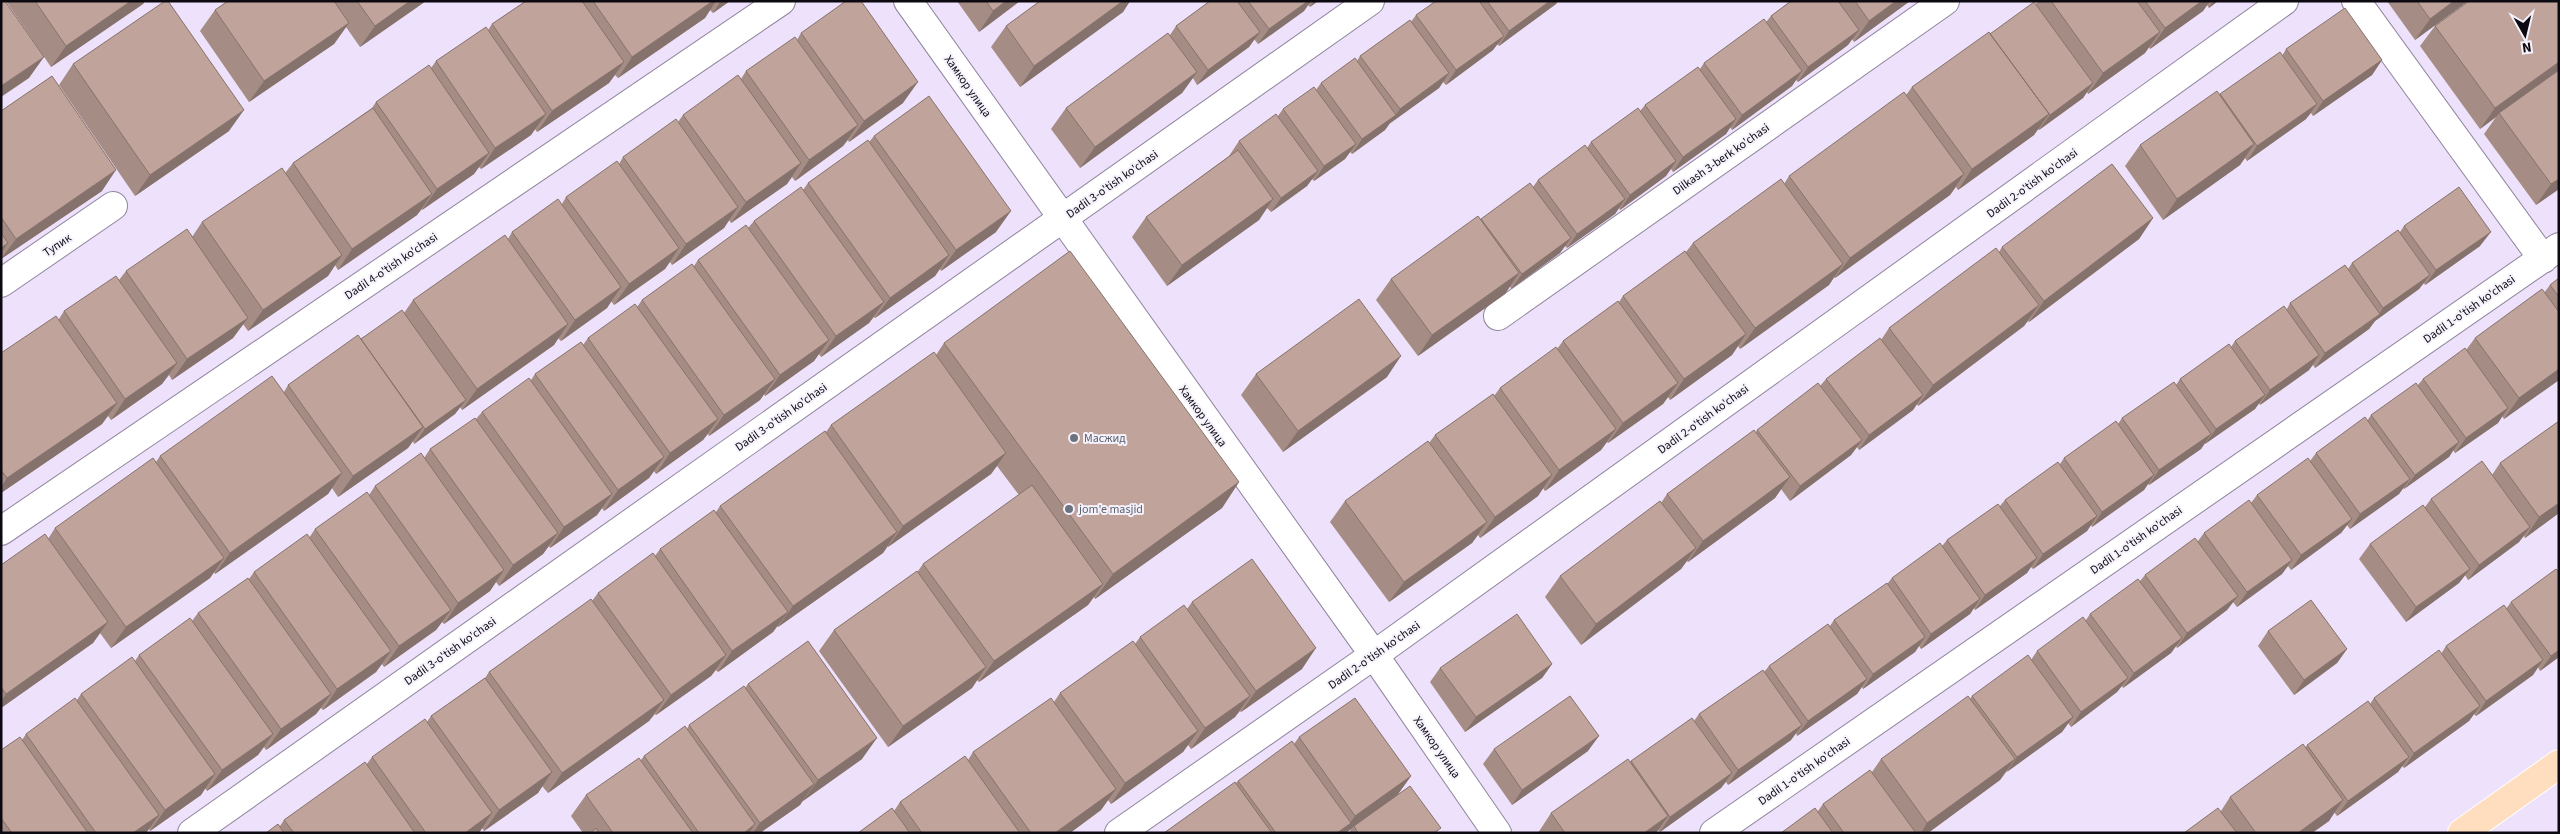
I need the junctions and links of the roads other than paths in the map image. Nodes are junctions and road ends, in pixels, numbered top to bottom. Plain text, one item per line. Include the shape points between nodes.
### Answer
1 (781, 1) edge
2 (908, 1) edge
3 (1370, 1) edge
4 (1945, 1) edge
5 (2284, 1) edge
6 (2356, 1) edge
7 (113, 206) dead end
8 (1062, 219) junction
9 (2551, 253) edge
10 (1, 283) edge
11 (1498, 316) dead end
12 (1, 531) edge
13 (1374, 655) junction
14 (2559, 764) edge
15 (192, 833) edge
16 (1119, 833) edge
17 (1497, 833) edge
18 (1714, 833) edge
19 (2462, 833) edge

1 - 12 street, Dadil 4-o'tish ko'chasi
2 - 8 street, Хамкор улица
3 - 8 street, Dadil 3-o'tish ko'chasi
4 - 11 street, Dilkash 3-berk ko'chasi
5 - 13 street, Dadil 2-o'tish ko'chasi
6 - 9 street
7 - 10 street, Тупик
8 - 13 street, Хамкор улица
8 - 15 street, Dadil 3-o'tish ko'chasi
9 - 18 street, Dadil 1-o'tish ko'chasi
13 - 16 street, Dadil 2-o'tish ko'chasi
13 - 17 street, Хамкор улица
14 - 19 main road

